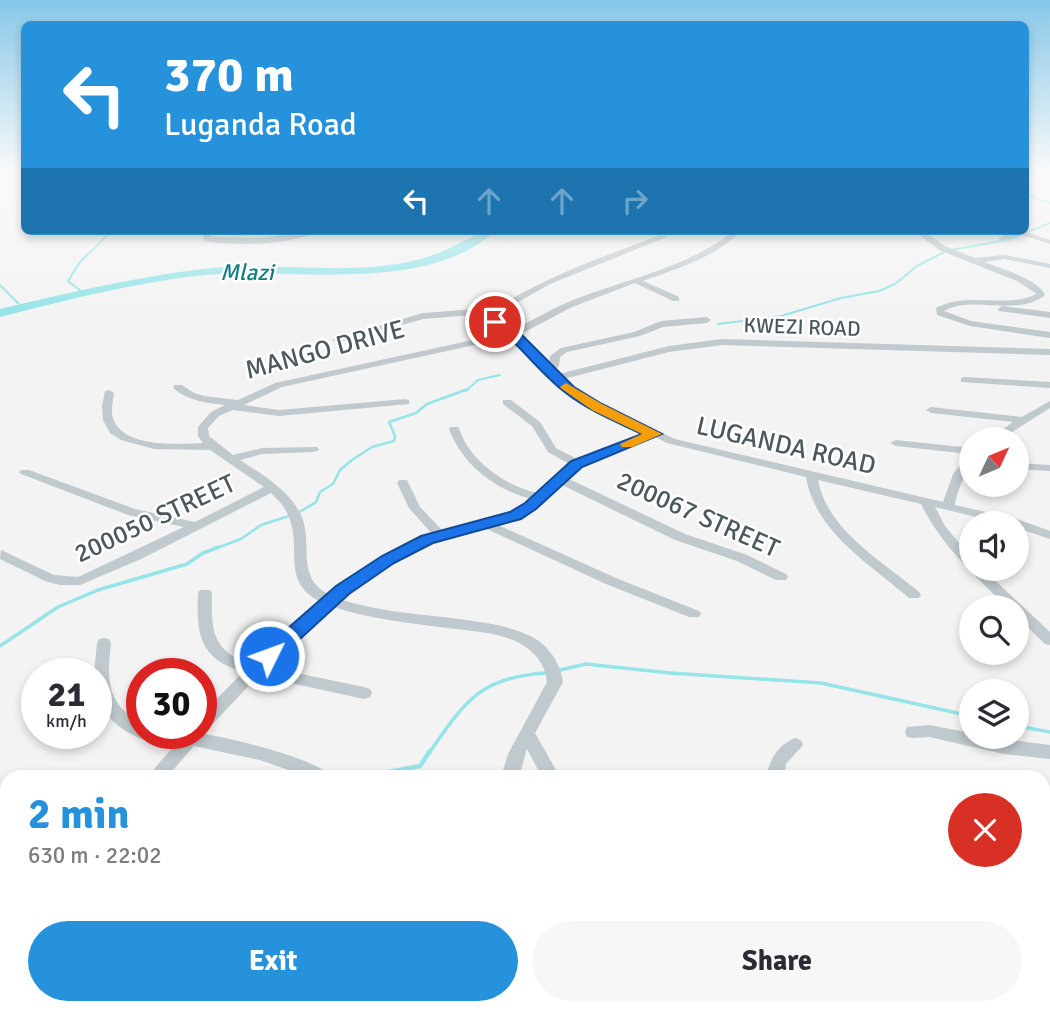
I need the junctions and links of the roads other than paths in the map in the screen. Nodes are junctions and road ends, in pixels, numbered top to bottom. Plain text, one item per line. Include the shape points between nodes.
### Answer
1 (207, 235) edge
2 (304, 235) edge
3 (732, 235) edge
4 (927, 235) edge
5 (1011, 235) edge
6 (1028, 235) edge
7 (663, 236) dead end
8 (1002, 239) dead end
9 (1050, 242) edge
10 (972, 261) junction
11 (1050, 266) edge
12 (637, 281) junction
13 (676, 299) dead end
14 (970, 304) junction
15 (482, 314) junction
16 (1050, 315) edge
17 (707, 320) dead end
18 (513, 334) junction
19 (1050, 335) edge
20 (337, 340) dead end
21 (1050, 352) edge
22 (554, 374) junction
23 (965, 380) dead end
24 (1050, 385) edge
25 (178, 387) dead end
26 (109, 393) dead end
27 (405, 402) dead end
28 (507, 402) dead end
29 (233, 404) junction
30 (1050, 404) edge
31 (931, 410) dead end
32 (1035, 413) junction
33 (1050, 414) edge
34 (1022, 420) junction
35 (1012, 427) edge
36 (454, 429) dead end
37 (654, 434) junction
38 (896, 443) dead end
39 (213, 446) junction
40 (313, 449) dead end
41 (959, 455) edge
42 (232, 459) junction
43 (577, 464) junction
44 (1029, 467) edge
45 (1050, 468) edge
46 (25, 472) dead end
47 (959, 474) edge
48 (812, 476) junction
49 (558, 478) junction
50 (403, 483) dead end
51 (272, 488) junction
52 (540, 497) junction
53 (926, 502) junction
54 (948, 507) junction
55 (965, 511) edge
56 (488, 525) junction
57 (198, 526) junction
58 (1029, 528) edge
59 (1050, 535) edge
60 (441, 536) junction
61 (959, 551) edge
62 (1, 554) edge
63 (780, 577) dead end
64 (988, 581) edge
65 (205, 593) dead end
66 (914, 595) dead end
67 (1002, 595) edge
68 (330, 601) junction
69 (694, 614) dead end
70 (1029, 620) edge
71 (1050, 640) edge
72 (104, 643) dead end
73 (252, 671) junction
74 (364, 693) dead end
75 (217, 709) edge
76 (126, 722) edge
77 (913, 732) dead end
78 (528, 735) junction
79 (217, 740) edge
80 (795, 745) dead end
81 (181, 749) edge
82 (1050, 752) edge
83 (162, 770) edge
84 (308, 770) edge
85 (512, 770) edge
86 (547, 770) edge
87 (776, 770) edge

1 - 2 street via 207,239 233,241
3 - 12 street via 686,262
4 - 10 street via 942,248
5 - 8 street
6 - 9 street
7 - 15 street via 547,282
10 - 11 street via 1004,257
10 - 14 street via 1034,286 1041,295 1017,302
12 - 13 street
12 - 18 street via 569,305
14 - 16 street
14 - 19 street via 939,310 953,319
15 - 18 street, LUGANDA ROAD
15 - 20 street via 423,316
17 - 22 street via 660,324 564,351 555,356
18 - 22 street, LUGANDA ROAD
18 - 29 street, MANGO DRIVE via 279,386
21 - 22 street, KWEZI ROAD via 711,343
22 - 37 street, LUGANDA ROAD via 590,404
23 - 24 street
25 - 29 street via 211,401
26 - 39 street via 107,419 121,435 166,448
27 - 29 street via 279,413
28 - 43 street via 536,424 552,450
29 - 39 street, MANGO DRIVE via 203,427 204,437
30 - 32 street
31 - 34 street
32 - 33 street
32 - 34 street
34 - 35 street
36 - 52 street via 480,469 514,490
37 - 43 street
37 - 48 street, LUGANDA ROAD
38 - 41 street
39 - 42 street
40 - 42 street via 262,451
42 - 51 street
43 - 49 street
44 - 45 street
46 - 57 street via 132,512
47 - 54 street
48 - 53 street, LUGANDA ROAD
48 - 66 street via 812,486 828,518
49 - 52 street
49 - 63 street, 200067 STREET via 680,537 742,558
50 - 60 street via 415,508
51 - 57 street, 200050 STREET
51 - 68 street via 298,522 302,577
52 - 56 street via 516,515
53 - 54 street, LUGANDA ROAD
53 - 61 street
54 - 55 street, LUGANDA ROAD
56 - 60 street
56 - 69 street
57 - 62 street, 200050 STREET via 71,583
58 - 59 street, LUGANDA ROAD
60 - 68 street via 408,548
64 - 67 street
65 - 73 street via 202,619 212,648 223,659
68 - 73 street
68 - 78 street via 508,633 537,647 549,662 555,682
70 - 71 street
72 - 76 street via 104,699
73 - 74 street
73 - 75 street
77 - 82 street
78 - 85 street
78 - 86 street
79 - 84 street
80 - 87 street via 778,761
81 - 83 street

